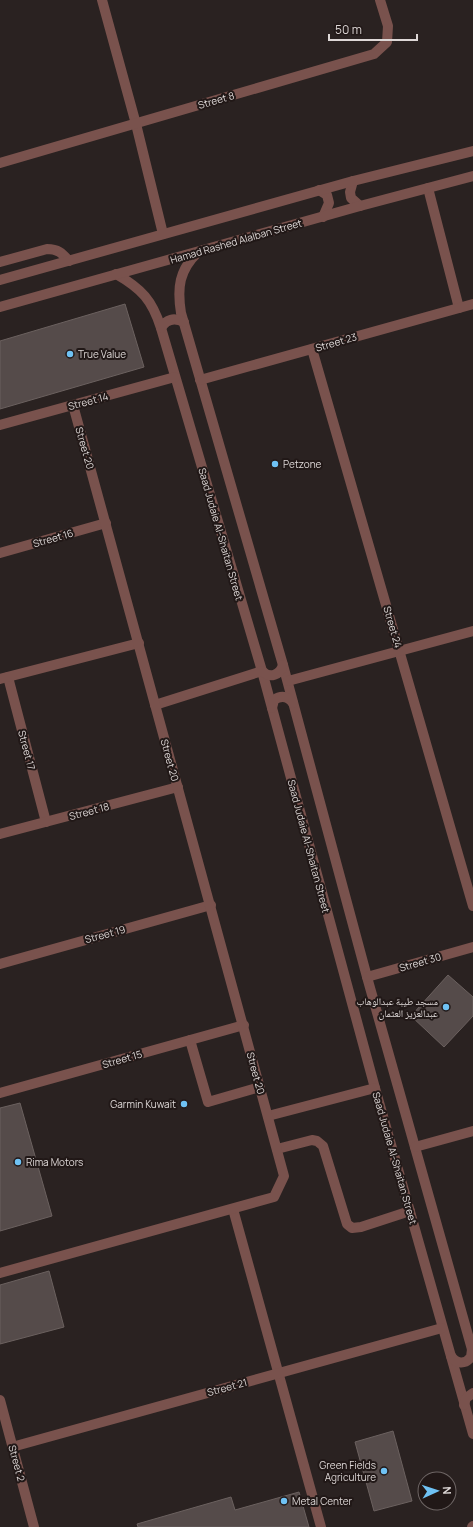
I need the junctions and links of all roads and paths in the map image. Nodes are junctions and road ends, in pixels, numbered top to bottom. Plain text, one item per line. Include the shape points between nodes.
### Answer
1 (102, 0) edge
2 (380, 0) edge
3 (136, 124) junction
4 (473, 151) edge
5 (0, 163) edge
6 (473, 176) edge
7 (353, 181) junction
8 (428, 188) junction
9 (319, 190) junction
10 (360, 206) junction
11 (323, 216) junction
12 (163, 234) junction
13 (198, 252) junction
14 (69, 260) junction
15 (0, 262) edge
16 (116, 274) junction
17 (0, 280) edge
18 (473, 304) edge
19 (0, 307) edge
20 (459, 308) junction
21 (184, 322) junction
22 (161, 328) junction
23 (312, 349) junction
24 (175, 377) junction
25 (200, 380) junction
26 (73, 405) junction
27 (0, 425) edge
28 (106, 523) junction
29 (0, 553) edge
30 (473, 631) edge
31 (139, 643) junction
32 (399, 651) junction
33 (284, 665) junction
34 (262, 672) junction
35 (4, 678) edge
36 (288, 681) junction
37 (293, 703) junction
38 (155, 705) junction
39 (272, 708) junction
40 (178, 787) junction
41 (46, 822) junction
42 (0, 834) edge
43 (211, 905) junction
44 (473, 906) edge
45 (473, 947) edge
46 (0, 964) edge
47 (367, 977) junction
48 (244, 1025) junction
49 (190, 1040) junction
50 (260, 1087) junction
51 (375, 1088) junction
52 (0, 1093) edge
53 (268, 1116) junction
54 (473, 1131) edge
55 (415, 1147) junction
56 (277, 1149) junction
57 (233, 1209) junction
58 (410, 1211) junction
59 (0, 1273) edge
60 (469, 1321) edge
61 (442, 1328) junction
62 (472, 1351) edge
63 (450, 1354) junction
64 (278, 1373) junction
65 (473, 1393) edge
66 (0, 1400) edge
67 (464, 1405) junction
68 (473, 1434) edge
69 (12, 1446) junction
70 (34, 1527) edge
71 (322, 1527) edge

1 - 3 street
2 - 3 street, Street 8 via 388,26 387,42 374,54
3 - 5 street, Street 8
3 - 12 street
4 - 7 street
6 - 8 street, Hamad Rashed Alalban Street
7 - 9 street
7 - 10 street via 351,198
8 - 10 street, Hamad Rashed Alalban Street
8 - 20 street
9 - 11 street via 327,195 330,203
9 - 12 street
10 - 11 street, Hamad Rashed Alalban Street
11 - 13 street, Hamad Rashed Alalban Street
12 - 14 street
13 - 16 street, Hamad Rashed Alalban Street
13 - 21 street via 182,275 179,294
14 - 15 street via 59,250 47,249
14 - 17 street
16 - 19 street, Hamad Rashed Alalban Street
16 - 22 street, Saad Judaie Al-Shaitan Street via 132,283 146,296 156,311
18 - 20 street, Street 23
20 - 23 street, Street 23
21 - 22 street via 170,319
21 - 25 street
22 - 24 street, Saad Judaie Al-Shaitan Street
23 - 25 street, Street 23
23 - 32 street, Street 24
24 - 26 street, Street 14
24 - 34 street, Saad Judaie Al-Shaitan Street
25 - 33 street
26 - 27 street, Street 14
26 - 28 street, Street 20
28 - 29 street, Street 16
28 - 31 street, Street 20
30 - 32 street
31 - 35 street, Street 17
31 - 38 street, Street 20
32 - 36 street
32 - 44 street, Street 24
33 - 34 street via 275,675
33 - 36 street
34 - 38 street
34 - 39 street, Saad Judaie Al-Shaitan Street
35 - 41 street, Street 17
36 - 37 street
37 - 39 street via 281,696 274,700
37 - 47 street
38 - 40 street, Street 20
39 - 51 street, Saad Judaie Al-Shaitan Street
40 - 41 street, Street 18
40 - 43 street, Street 20
41 - 42 street, Street 18
43 - 46 street, Street 19
43 - 48 street, Street 20
45 - 47 street, Street 30
47 - 55 street
48 - 49 street, Street 15
48 - 50 street, Street 20
49 - 50 street via 208,1102
49 - 52 street, Street 15
50 - 53 street, Street 20
51 - 53 street
51 - 58 street, Saad Judaie Al-Shaitan Street
53 - 56 street, Street 20
54 - 55 street
55 - 60 street
56 - 57 street, Street 20 via 284,1176 274,1197
56 - 58 street via 312,1140 323,1146 347,1224 352,1228
57 - 59 street, Street 20
57 - 64 street
58 - 61 street, Saad Judaie Al-Shaitan Street
60 - 62 street
61 - 63 street, Saad Judaie Al-Shaitan Street
61 - 64 street, Street 21
62 - 63 street via 469,1360 462,1363 454,1361
63 - 67 street, Saad Judaie Al-Shaitan Street
64 - 69 street, Street 21
64 - 71 street
65 - 67 street via 466,1398
66 - 69 street, Street 2
67 - 68 street, Saad Judaie Al-Shaitan Street
69 - 70 street, Street 2

